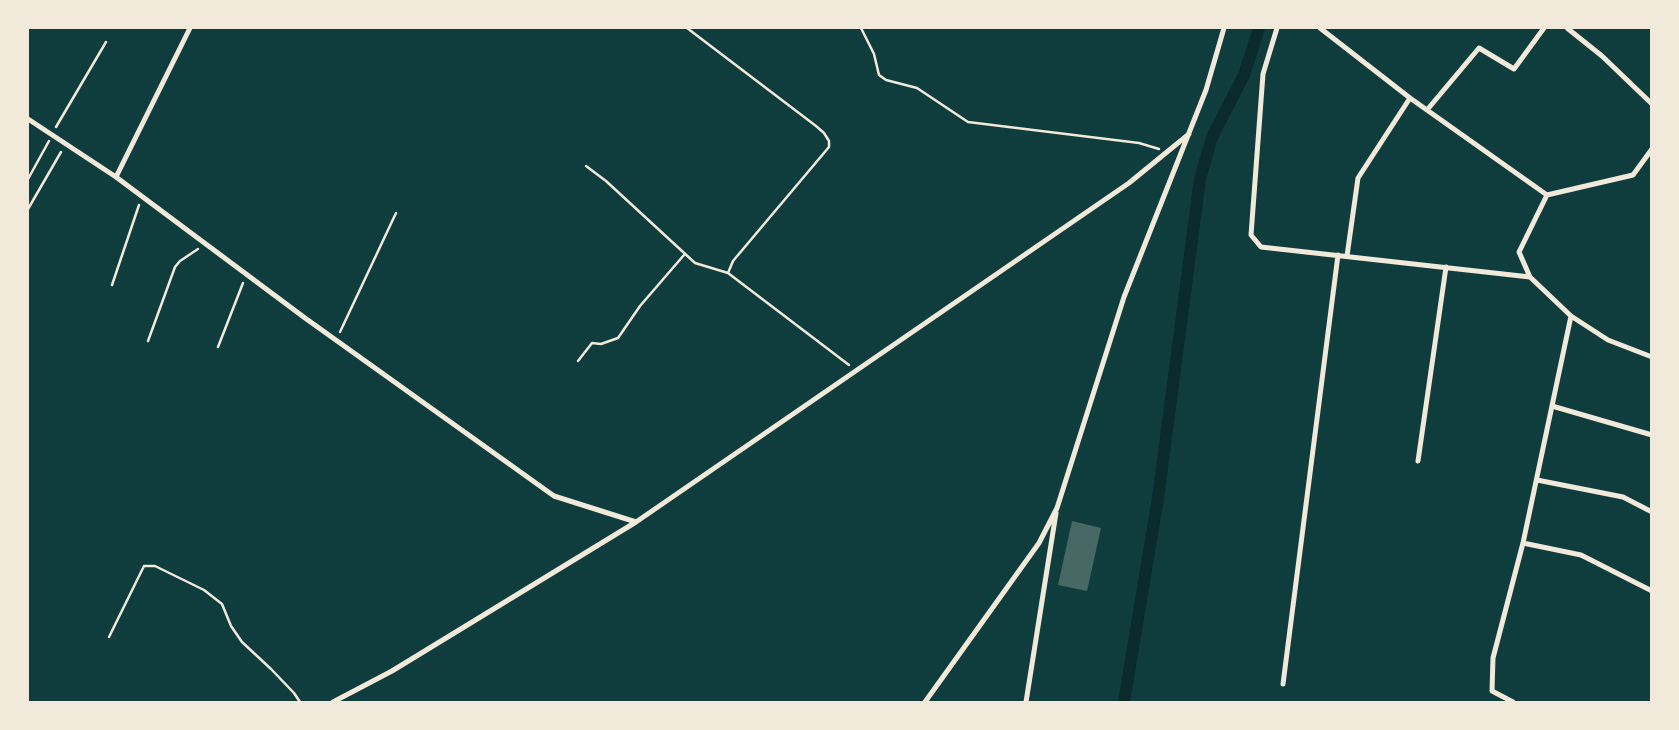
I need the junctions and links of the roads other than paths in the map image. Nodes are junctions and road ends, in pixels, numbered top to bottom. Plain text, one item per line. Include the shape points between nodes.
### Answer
1 (190, 28) edge
2 (1224, 28) edge
3 (1277, 28) edge
4 (1320, 28) edge
5 (1544, 28) edge
6 (1567, 28) edge
7 (1410, 98) junction
8 (1652, 104) edge
9 (1427, 110) junction
10 (28, 119) edge
11 (1188, 134) junction
12 (1652, 150) edge
13 (116, 177) junction
14 (1547, 195) junction
15 (1338, 255) junction
16 (1347, 256) junction
17 (1446, 268) junction
18 (1530, 277) junction
19 (1571, 316) junction
20 (1652, 358) edge
21 (1552, 406) junction
22 (1652, 435) edge
23 (1418, 460) dead end
24 (1537, 480) junction
25 (1057, 508) junction
26 (1652, 512) edge
27 (636, 522) junction
28 (1524, 542) junction
29 (1652, 591) edge
30 (1283, 684) dead end
31 (1505, 701) edge
32 (333, 702) edge
33 (924, 702) edge
34 (1026, 702) edge
35 (1513, 702) edge

1 - 13 street
2 - 11 street via 1206,90
3 - 15 street via 1263,74 1251,235 1261,246
4 - 7 street
5 - 9 street via 1514,69 1479,48
6 - 8 street
7 - 9 street
7 - 16 street via 1358,178
9 - 14 street
10 - 13 street
11 - 25 street via 1124,297
11 - 27 street via 1129,183
12 - 14 street via 1633,176
13 - 27 street via 554,496
14 - 18 street via 1519,252
15 - 16 street
15 - 30 street
16 - 17 street
17 - 18 street
17 - 23 street
18 - 19 street
19 - 20 street via 1608,340
19 - 21 street
21 - 22 street
21 - 24 street
24 - 26 street via 1623,497
24 - 28 street
25 - 33 street via 1039,544
25 - 34 street
27 - 32 street via 392,671
28 - 29 street via 1581,555
28 - 31 street via 1493,658 1492,691
31 - 35 street

